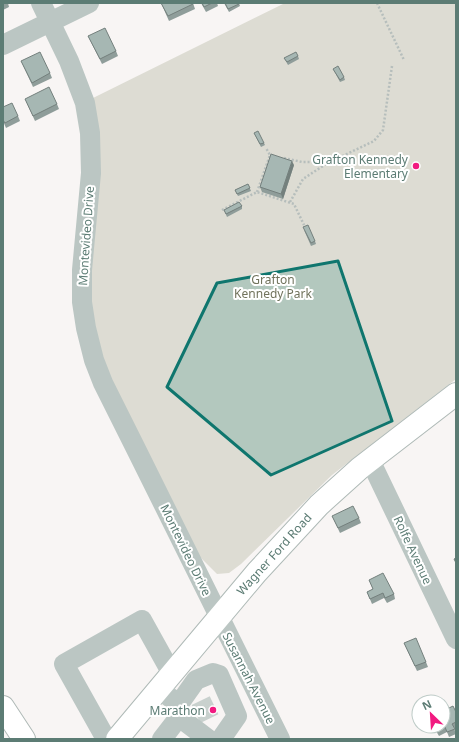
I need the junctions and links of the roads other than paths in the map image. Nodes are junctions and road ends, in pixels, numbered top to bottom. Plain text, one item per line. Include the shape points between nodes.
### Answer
1 (41, 3) edge
2 (89, 3) edge
3 (50, 22) junction
4 (3, 45) edge
5 (456, 394) edge
6 (370, 460) junction
7 (218, 618) junction
8 (456, 639) edge
9 (165, 682) junction
10 (254, 688) junction
11 (226, 702) junction
12 (3, 707) edge
13 (185, 712) junction
14 (119, 737) edge
15 (24, 739) edge
16 (162, 739) edge
17 (208, 739) edge
18 (221, 739) edge
19 (280, 739) edge

1 - 3 street, Montevideo Drive
2 - 3 street
3 - 4 street
3 - 7 street, Montevideo Drive via 85,103 90,133 91,173 82,270 82,302 94,360 103,383 206,588
5 - 6 main road, Wagner Ford Road
6 - 7 main road, Wagner Ford Road via 319,505
6 - 8 street, Rolfe Avenue
7 - 9 main road, Wagner Ford Road
7 - 10 street, Susannah Avenue
9 - 13 street
9 - 14 main road, Wagner Ford Road
9 - 14 street via 142,620 64,664
10 - 11 street
10 - 19 street, Susannah Avenue
11 - 13 street via 219,675 213,673 196,680
11 - 18 street via 237,716
12 - 15 main road
13 - 16 street
13 - 17 street

